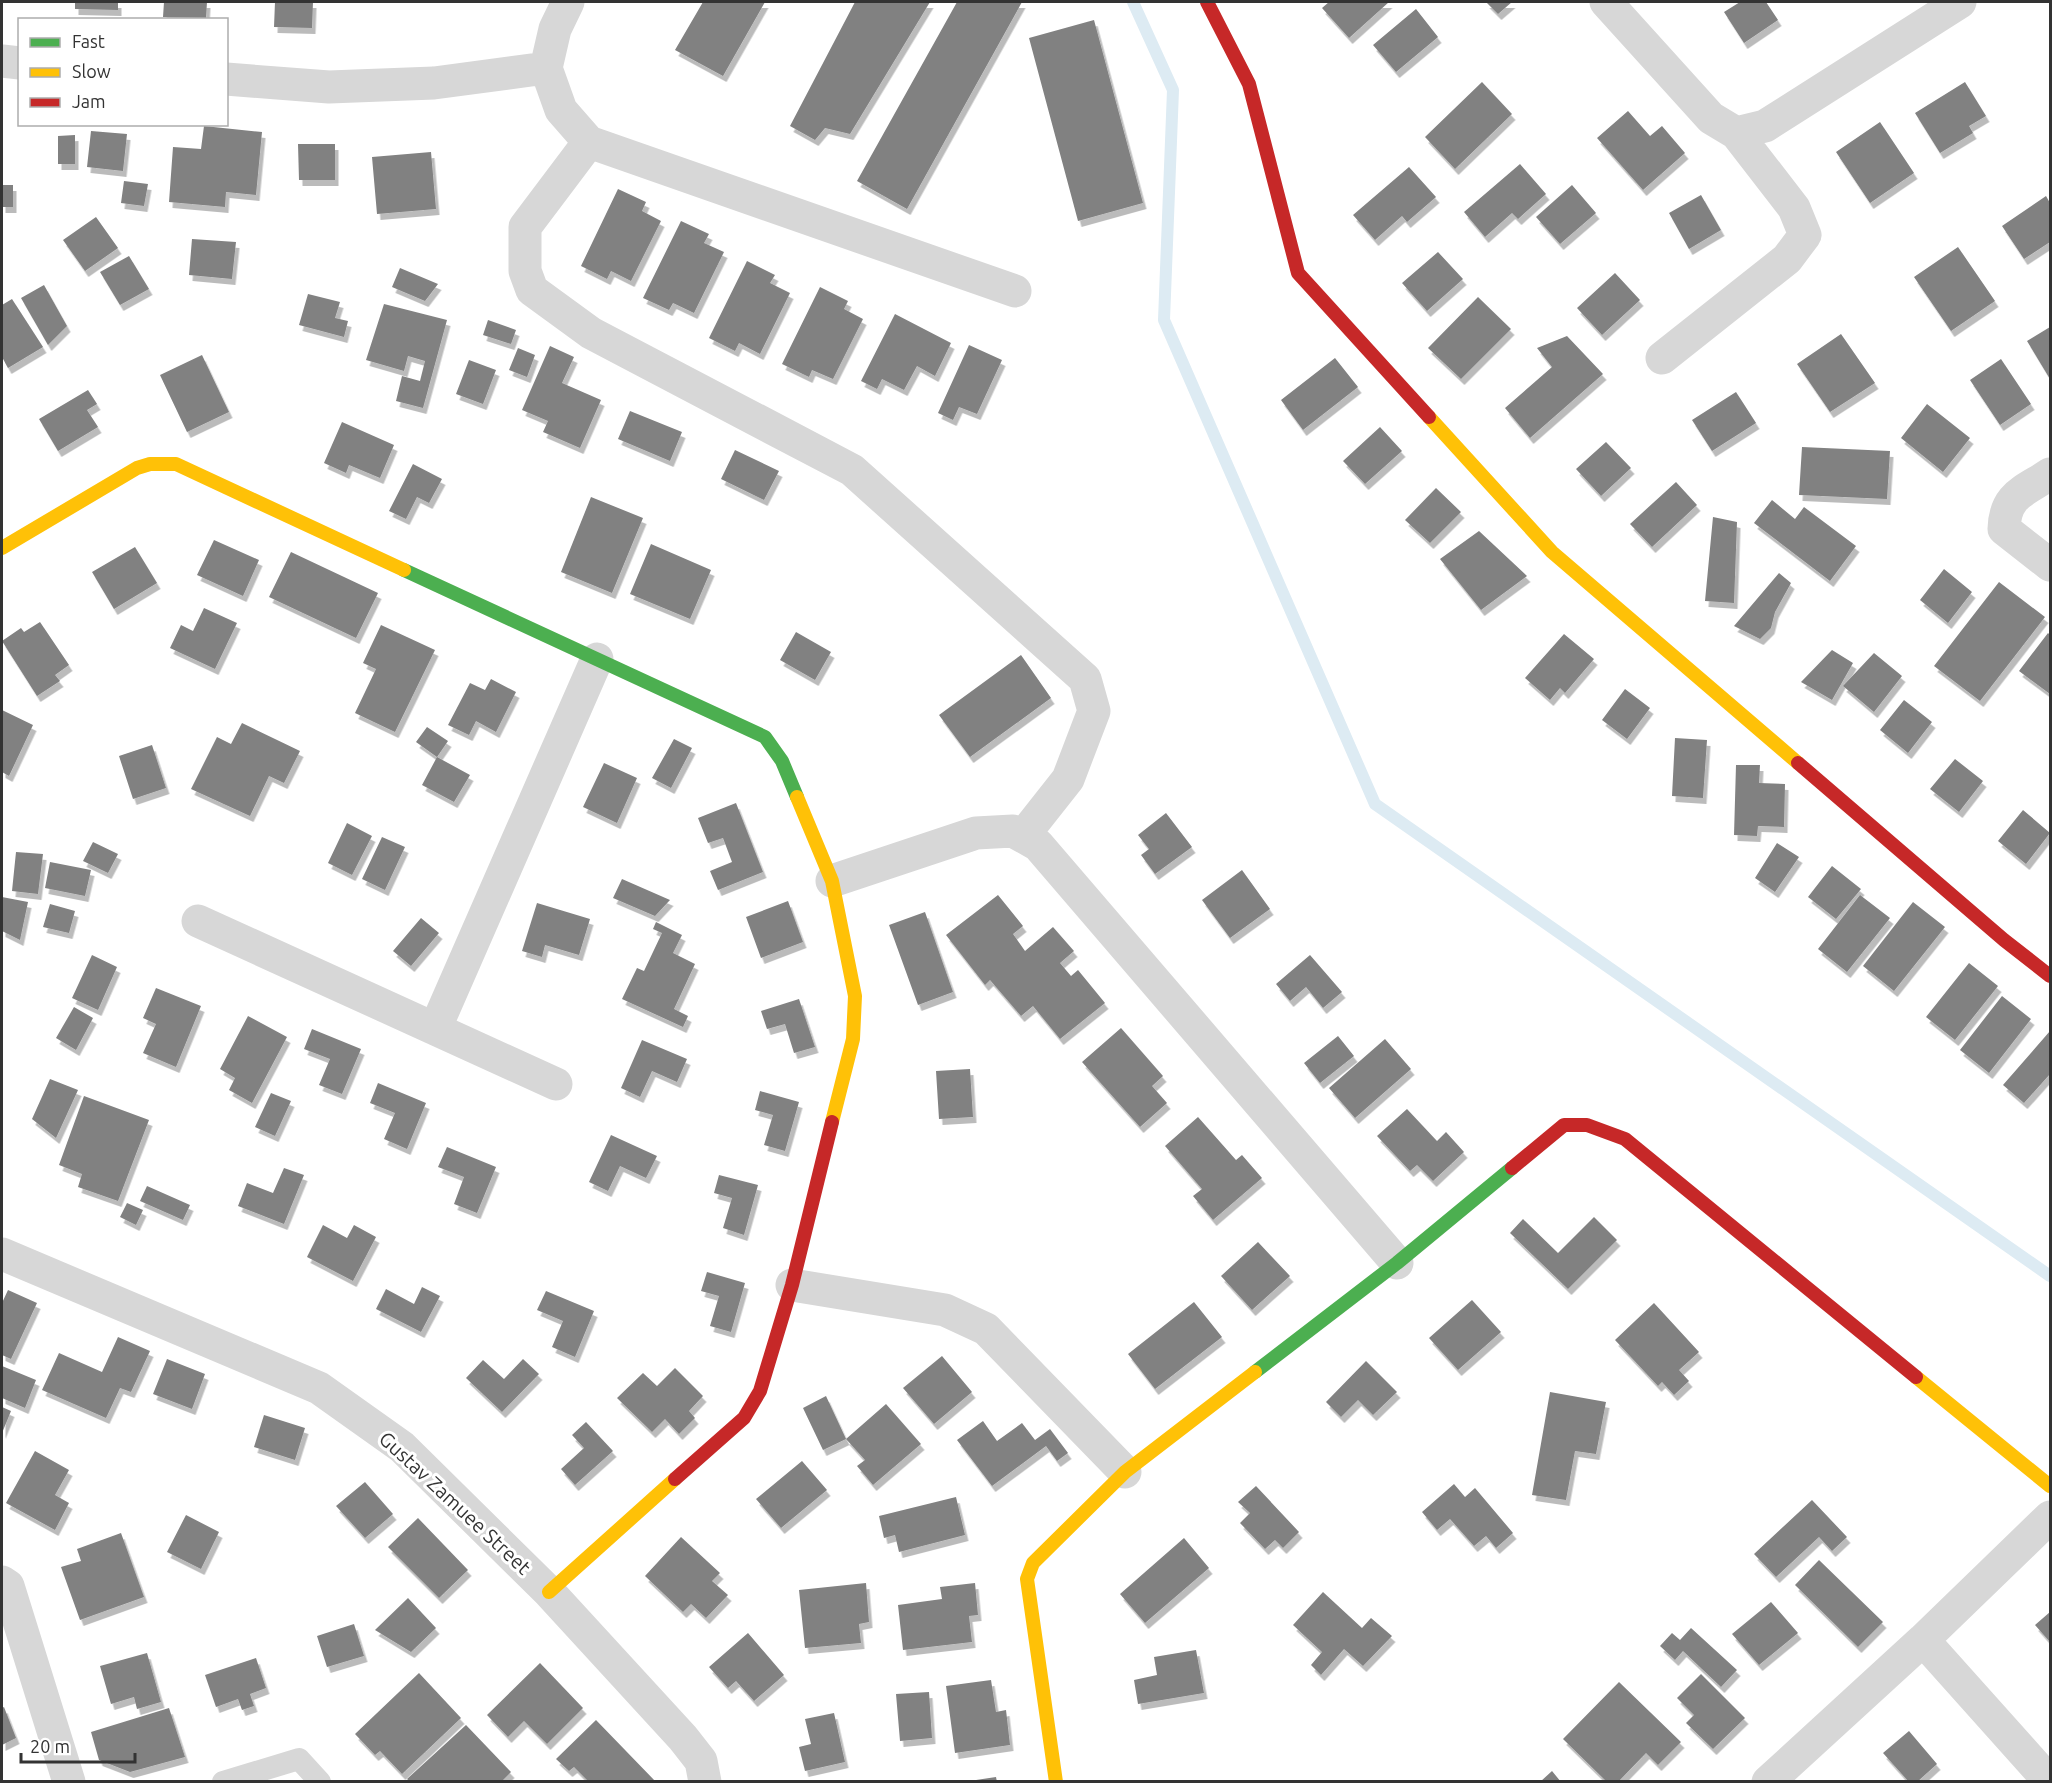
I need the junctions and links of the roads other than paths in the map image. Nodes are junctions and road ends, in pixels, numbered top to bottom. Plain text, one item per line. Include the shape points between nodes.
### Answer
1 (568, 2) edge
2 (1207, 2) edge
3 (1606, 2) edge
4 (1960, 2) edge
5 (2, 61) edge
6 (18, 63) edge
7 (546, 68) junction
8 (228, 79) edge
9 (1736, 133) junction
10 (589, 142) junction
11 (1015, 291) dead end
12 (1662, 358) dead end
13 (2050, 474) edge
14 (4, 540) edge
15 (2050, 566) edge
16 (597, 659) junction
17 (1023, 837) junction
18 (832, 881) junction
19 (198, 921) dead end
20 (2050, 976) edge
21 (435, 1029) junction
22 (556, 1084) dead end
23 (2, 1254) edge
24 (1397, 1263) junction
25 (792, 1285) junction
26 (1125, 1472) junction
27 (2050, 1486) edge
28 (2050, 1517) edge
29 (2, 1582) edge
30 (549, 1592) junction
31 (1923, 1640) junction
32 (69, 1782) edge
33 (223, 1782) edge
34 (320, 1782) edge
35 (705, 1782) edge
36 (1056, 1782) edge
37 (1768, 1782) edge
38 (2050, 1782) edge

1 - 7 street via 555,29
2 - 20 street via 1249,84 1298,273 1552,552
3 - 9 street via 1711,118
4 - 9 street via 1765,126
5 - 6 street
7 - 8 street via 434,83 329,87
7 - 10 street via 561,110
9 - 12 street via 1794,208 1805,235 1787,259
10 - 11 street
10 - 17 street via 525,227 525,271 532,290 591,333 852,470 1085,679 1094,711 1068,779
13 - 15 street via 2011,500 2004,529
14 - 16 street via 137,468 176,464
16 - 18 street via 765,737 782,761
16 - 21 street
17 - 18 street via 1013,831 976,833
17 - 24 street via 1038,845
18 - 25 street via 855,996 853,1039
19 - 21 street
21 - 22 street
23 - 30 street, Gustav Zamuee Street via 319,1388 402,1447
24 - 26 street
24 - 27 street via 1564,1125 1587,1125 1625,1139
25 - 26 street via 945,1310 986,1329
25 - 30 street via 760,1391 744,1418
26 - 36 street via 1033,1563 1028,1579
28 - 31 street
29 - 32 street via 8,1586
30 - 35 street, Gustav Zamuee Street via 683,1738 701,1761
31 - 37 street
31 - 38 street
33 - 34 lane via 299,1759

